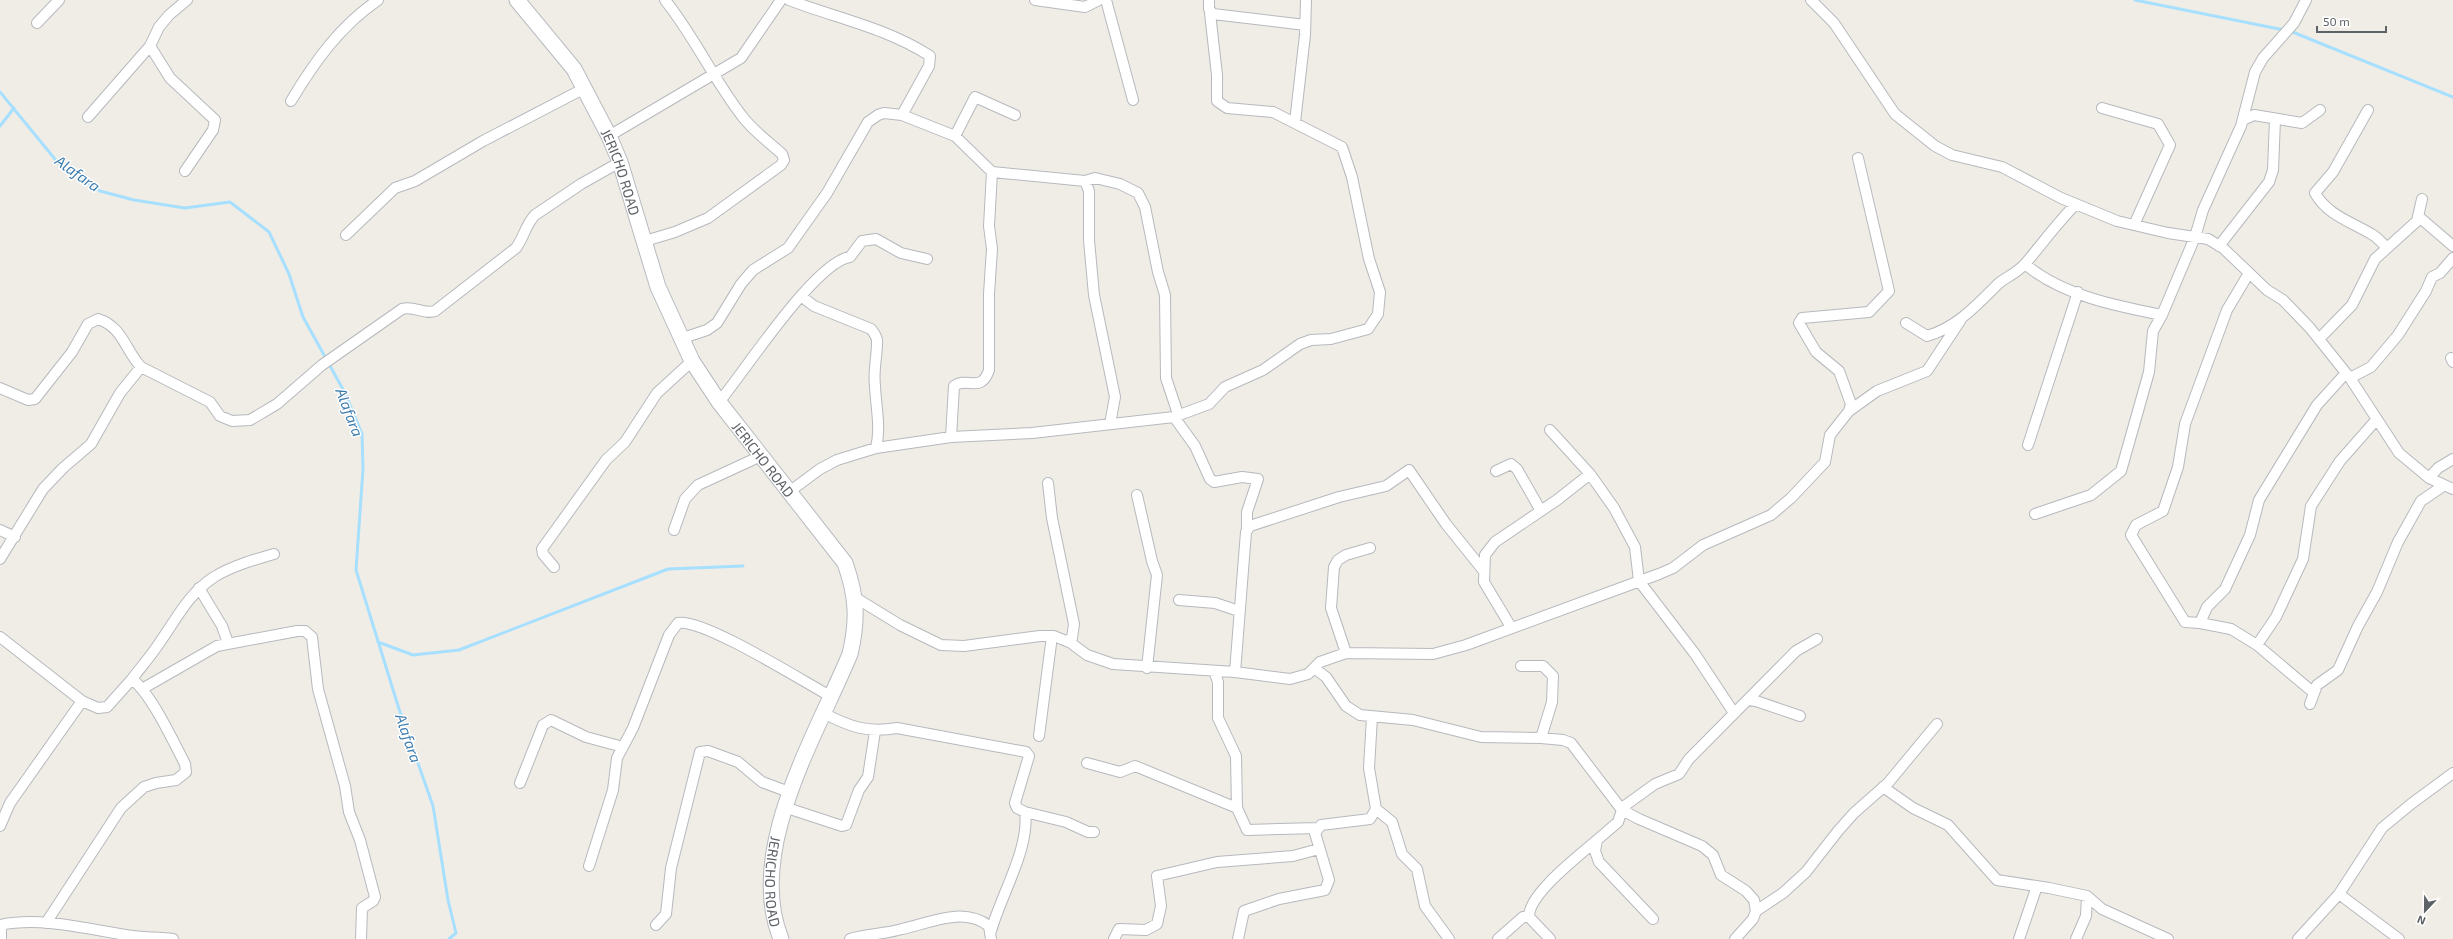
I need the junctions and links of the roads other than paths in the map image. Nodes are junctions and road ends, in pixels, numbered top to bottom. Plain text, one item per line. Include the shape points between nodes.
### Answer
1 (59, 0) edge
2 (187, 0) edge
3 (378, 0) edge
4 (517, 0) edge
5 (665, 0) edge
6 (781, 0) edge
7 (789, 0) edge
8 (1035, 0) edge
9 (1099, 0) edge
10 (1106, 0) edge
11 (1209, 0) edge
12 (1306, 0) edge
13 (1811, 0) edge
14 (2306, 0) edge
15 (1210, 13) junction
16 (37, 23) dead end
17 (1306, 25) junction
18 (150, 46) junction
19 (714, 76) junction
20 (585, 88) junction
21 (1133, 100) dead end
22 (291, 101) dead end
23 (2102, 108) dead end
24 (2320, 110) dead end
25 (2368, 110) dead end
26 (902, 115) junction
27 (1014, 115) dead end
28 (88, 117) dead end
29 (2275, 119) junction
30 (2243, 120) junction
31 (1295, 122) junction
32 (609, 136) junction
33 (955, 136) junction
34 (1858, 158) dead end
35 (620, 162) junction
36 (184, 171) dead end
37 (992, 172) junction
38 (1085, 181) junction
39 (2422, 199) dead end
40 (2076, 204) junction
41 (2418, 216) junction
42 (2134, 225) junction
43 (346, 235) dead end
44 (2195, 237) junction
45 (646, 241) junction
46 (2219, 246) junction
47 (2453, 246) edge
48 (2387, 248) junction
49 (927, 258) dead end
50 (2453, 258) edge
51 (2025, 264) junction
52 (2249, 273) junction
53 (2078, 292) junction
54 (801, 296) junction
55 (2162, 315) junction
56 (1961, 319) junction
57 (1906, 323) dead end
58 (680, 339) junction
59 (2319, 339) junction
60 (692, 361) junction
61 (141, 367) junction
62 (2348, 375) junction
63 (0, 388) edge
64 (719, 402) junction
65 (1849, 411) junction
66 (1176, 416) junction
67 (2377, 419) junction
68 (1110, 424) junction
69 (1550, 430) dead end
70 (951, 437) junction
71 (2028, 445) dead end
72 (876, 448) junction
73 (762, 455) junction
74 (2453, 459) edge
75 (1496, 471) dead end
76 (1590, 474) junction
77 (2429, 478) junction
78 (1048, 483) dead end
79 (2442, 486) junction
80 (2453, 489) edge
81 (789, 492) junction
82 (1138, 495) dead end
83 (1541, 511) junction
84 (2035, 514) dead end
85 (1247, 529) junction
86 (0, 530) edge
87 (674, 530) dead end
88 (15, 537) junction
89 (1370, 548) dead end
90 (274, 554) dead end
91 (0, 560) edge
92 (554, 567) dead end
93 (1483, 570) junction
94 (1639, 581) junction
95 (200, 588) junction
96 (856, 598) junction
97 (1179, 600) dead end
98 (1239, 612) junction
99 (2200, 623) junction
100 (1511, 627) junction
101 (1052, 636) junction
102 (0, 637) edge
103 (1817, 639) dead end
104 (1067, 641) junction
105 (228, 643) junction
106 (2257, 646) junction
107 (1346, 653) junction
108 (1521, 666) dead end
109 (1147, 668) junction
110 (1314, 668) junction
111 (1214, 671) junction
112 (1235, 672) junction
113 (132, 679) junction
114 (142, 689) junction
115 (2314, 693) junction
116 (832, 697) junction
117 (1748, 700) junction
118 (82, 701) junction
119 (2310, 704) dead end
120 (825, 714) junction
121 (1734, 714) junction
122 (1372, 716) junction
123 (1800, 716) dead end
124 (1937, 724) dead end
125 (875, 731) junction
126 (1040, 736) dead end
127 (1540, 738) junction
128 (623, 747) junction
129 (1087, 763) dead end
130 (2453, 773) edge
131 (520, 783) dead end
132 (1883, 788) junction
133 (789, 792) junction
134 (784, 807) junction
135 (1237, 808) junction
136 (1376, 809) junction
137 (1622, 810) junction
138 (1025, 812) junction
139 (0, 826) edge
140 (1318, 828) junction
141 (1094, 832) dead end
142 (1598, 840) junction
143 (1319, 849) junction
144 (589, 866) dead end
145 (2037, 886) junction
146 (2339, 894) junction
147 (2087, 896) junction
148 (1756, 911) junction
149 (1529, 917) junction
150 (1653, 919) dead end
151 (46, 923) junction
152 (0, 925) edge
153 (656, 925) dead end
154 (991, 935) edge
155 (1, 939) edge
156 (173, 939) edge
157 (361, 939) edge
158 (781, 939) edge
159 (850, 939) edge
160 (1114, 939) edge
161 (1238, 939) edge
162 (1449, 939) edge
163 (1498, 939) edge
164 (1550, 939) edge
165 (1735, 939) edge
166 (2019, 939) edge
167 (2076, 939) edge
168 (2168, 939) edge
169 (2298, 939) edge
170 (2399, 939) edge

1 - 16 street
2 - 18 street via 159,27
3 - 22 street via 352,19 335,38 314,63
4 - 20 street, JERICHO ROAD via 574,69
5 - 19 street via 681,20
6 - 19 street via 741,58
7 - 26 street via 855,21 930,56 929,66
8 - 9 street via 1085,7
10 - 21 street
11 - 15 street
12 - 17 street
13 - 40 street via 1834,24 1895,114 1935,146 1952,155 2002,167
14 - 30 street via 2294,23 2263,58 2255,72
15 - 17 street
15 - 31 street via 1217,75 1217,101 1227,108 1273,112
17 - 31 street
18 - 28 street
18 - 36 street via 170,78 215,120 210,134
19 - 32 street
19 - 45 street via 742,117 782,154 783,163 708,218
20 - 32 street, JERICHO ROAD
20 - 43 street via 483,141 415,181 395,188
23 - 42 street via 2158,124 2170,145
24 - 29 street via 2302,123
25 - 48 street via 2333,172 2315,193 2320,203 2345,222 2374,235
26 - 33 street
26 - 58 street via 884,113 872,118 827,193 788,248 754,270 741,284 717,323 707,330
27 - 33 street via 975,97
29 - 30 street via 2254,115
29 - 46 street via 2273,170 2269,182
30 - 44 street via 2203,210
31 - 66 street via 1342,147 1352,177 1369,259 1380,292 1378,314 1368,329 1300,344 1263,370 1225,387 1209,404
32 - 35 street, JERICHO ROAD
33 - 37 street
34 - 65 street via 1889,291 1869,312 1802,318 1799,323 1816,352 1839,371 1851,404
35 - 45 street, JERICHO ROAD
35 - 61 street via 535,215 529,220 523,238 516,248 436,311 431,313 402,309 322,365 277,404 250,420 232,421 220,416 209,401
37 - 38 street
37 - 70 street via 993,191 989,226 992,249 988,349 990,370 985,380 980,383 954,386
38 - 66 street via 1096,178 1120,184 1138,192 1145,207 1165,295 1166,378
38 - 68 street via 1089,191 1089,240 1094,295 1115,397
39 - 41 street
40 - 42 street via 2117,221
40 - 51 street via 2056,223
41 - 47 street
41 - 48 street via 2417,221
42 - 44 street
44 - 46 street via 2208,239
44 - 55 street
45 - 58 street, JERICHO ROAD via 658,287
46 - 52 street
48 - 59 street via 2375,259 2352,305
49 - 54 street via 901,253 876,239 862,241 850,257 841,258 833,264
50 - 62 street via 2440,273 2432,277 2398,335 2371,367
51 - 53 street via 2040,277
51 - 56 street via 2011,277 1999,283 1983,301
52 - 59 street via 2282,300
52 - 99 street via 2227,310 2185,424 2178,467 2164,511 2136,525 2131,535 2185,622
53 - 55 street via 2131,309
53 - 71 street
54 - 64 street
54 - 72 street via 814,306 871,329 875,334 878,342 874,386 879,420
55 - 84 street via 2153,331 2149,372 2121,471 2091,495
56 - 57 street via 1927,336
56 - 65 street via 1927,372 1877,391
58 - 60 street, JERICHO ROAD
59 - 62 street
60 - 64 street, JERICHO ROAD
60 - 92 street via 658,393 625,442 602,466 542,549
61 - 63 street via 130,354 124,338 102,320 94,320 88,324 72,352 35,399 28,400
61 - 88 street via 120,392 96,438 43,489
62 - 67 street
62 - 99 street via 2317,405 2259,500 2250,535 2225,590 2207,607
64 - 73 street, JERICHO ROAD
65 - 94 street via 1830,435 1825,462 1791,498 1770,515 1703,545 1673,568
66 - 68 street
66 - 85 street via 1195,446 1210,479 1214,482 1242,477 1258,479 1248,512
67 - 77 street via 2399,453
67 - 106 street via 2340,462 2311,506 2303,559 2276,617
68 - 70 street via 1032,433
69 - 76 street
70 - 72 street
72 - 81 street via 837,460
73 - 81 street, JERICHO ROAD
73 - 87 street via 698,485 685,499
74 - 77 street via 2438,468
75 - 83 street via 1511,464 1518,469
76 - 83 street
76 - 94 street via 1614,508 1635,547
77 - 79 street
78 - 104 street via 1052,518 1074,624 1072,638
79 - 80 street
79 - 115 street via 2421,501 2398,542 2377,592 2338,670 2317,685
81 - 96 street, JERICHO ROAD via 845,563
82 - 109 street via 1157,575
83 - 93 street via 1495,542 1485,555
85 - 93 street via 1339,497 1386,486 1409,470 1442,519
85 - 98 street
86 - 88 street
88 - 91 street
89 - 107 street via 1346,555 1338,560 1334,567 1331,608
90 - 95 street via 238,565
93 - 100 street via 1484,582
94 - 100 street
94 - 121 street via 1695,654
95 - 105 street via 222,626
95 - 113 street via 182,608
96 - 101 street via 900,625 941,645 964,646
96 - 116 street, JERICHO ROAD via 855,632 850,654
97 - 98 street via 1215,602
98 - 112 street
99 - 106 street via 2231,629
100 - 107 street via 1466,645 1433,654
101 - 104 street
101 - 126 street
102 - 118 street
103 - 117 street via 1796,651
104 - 109 street via 1095,659
105 - 114 street via 205,651
105 - 157 street via 297,631 305,631 312,637 318,689 345,786 348,812 360,840 375,896 373,901 362,908
106 - 115 street
107 - 110 street via 1320,662
108 - 127 street via 1543,666 1553,676 1552,702
109 - 111 street
110 - 112 street via 1308,674 1290,679
110 - 122 street via 1326,676 1346,706 1360,715
111 - 112 street
111 - 135 street via 1218,682 1218,718 1236,756
113 - 114 street
113 - 118 street via 107,707 98,708
114 - 151 street via 172,737 185,764 186,772 176,780 144,788 121,808
115 - 119 street
116 - 120 street, JERICHO ROAD
116 - 128 street via 736,642 688,622 678,623 669,635 633,728
117 - 121 street
117 - 123 street
118 - 139 street via 10,803
120 - 125 street via 863,730
120 - 133 street, JERICHO ROAD
121 - 137 street via 1689,759 1679,774 1655,784
122 - 127 street via 1413,720 1481,737
122 - 136 street via 1369,768
124 - 132 street
125 - 134 street via 868,777 859,790 846,825 842,826
125 - 138 street via 897,728 1026,752 1029,756 1028,761 1015,803 1017,808
127 - 137 street via 1571,743
128 - 131 street via 586,737 551,720 543,725
128 - 144 street via 617,758 612,790
129 - 135 street via 1120,772 1135,766
130 - 146 street via 2382,828
132 - 145 street via 1913,808 1948,825 1997,880
132 - 148 street via 1838,831 1806,872 1783,893
133 - 134 street, JERICHO ROAD
133 - 153 street via 762,782 738,762 708,751 700,752 671,868 666,914
134 - 158 street, JERICHO ROAD via 774,859 770,900
135 - 140 street via 1248,830
136 - 140 street via 1370,819 1321,825
136 - 162 street via 1392,822 1402,854 1416,870 1425,906
137 - 142 street via 1618,822
137 - 148 street via 1702,846 1713,855 1721,875 1746,891 1754,900
138 - 141 street
138 - 154 street via 1026,822 1017,867 1007,886
140 - 143 street via 1315,833
142 - 149 street via 1536,898
142 - 150 street via 1595,851 1599,862
143 - 160 street via 1293,856 1217,862 1157,876 1161,906 1157,924 1146,930 1119,929
143 - 161 street via 1329,880 1325,890 1279,899 1244,911
145 - 147 street
145 - 166 street
146 - 169 street
146 - 170 street
147 - 167 street via 2086,916
147 - 168 street via 2102,909
148 - 165 street via 1753,920
149 - 163 street via 1523,916
149 - 164 street
151 - 152 street via 15,922
151 - 156 street via 149,938
152 - 155 street
154 - 159 street via 982,921 952,916

